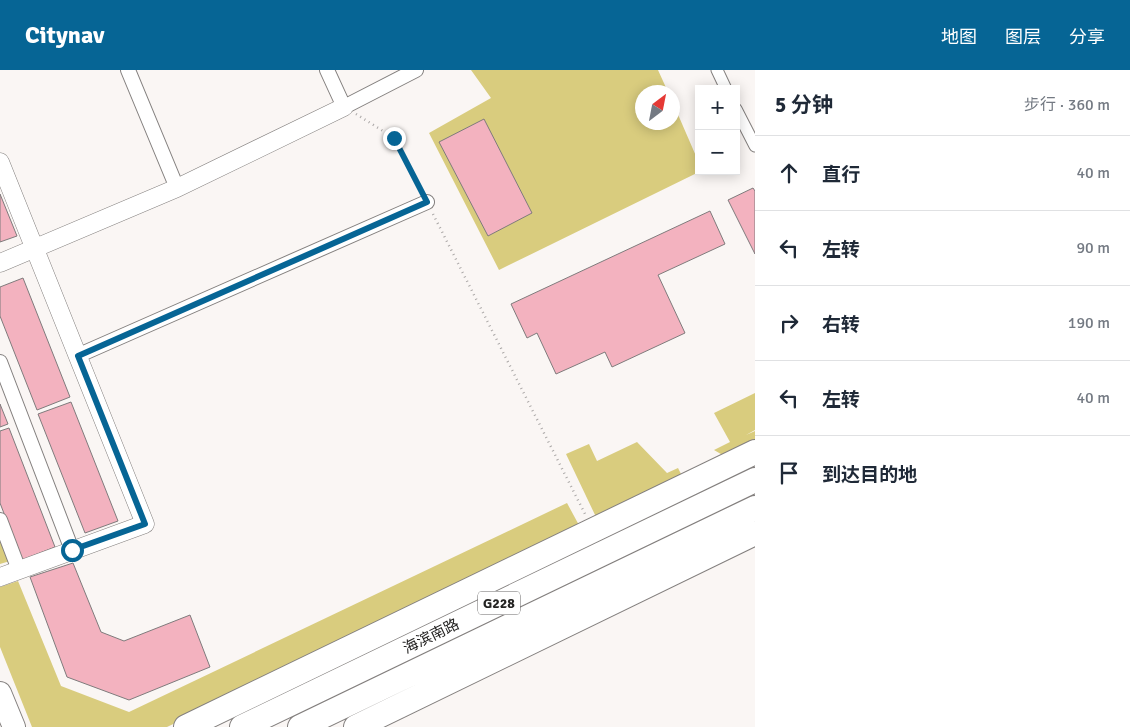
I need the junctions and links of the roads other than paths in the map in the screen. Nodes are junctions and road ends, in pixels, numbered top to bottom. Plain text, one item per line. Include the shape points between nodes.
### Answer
1 (128, 70) edge
2 (327, 70) edge
3 (416, 70) edge
4 (716, 70) edge
5 (724, 85) edge
6 (344, 107) junction
7 (740, 117) edge
8 (755, 146) edge
9 (0, 162) edge
10 (177, 188) junction
11 (427, 202) road end
12 (34, 248) junction
13 (0, 263) edge
14 (78, 356) junction
15 (0, 362) edge
16 (755, 452) edge
17 (755, 480) edge
18 (755, 508) edge
19 (0, 520) edge
20 (755, 534) edge
21 (72, 550) junction
22 (19, 570) junction
23 (0, 577) edge
24 (0, 693) edge
25 (14, 727) edge
26 (186, 727) edge
27 (242, 727) edge
28 (300, 727) edge
29 (356, 727) edge

1 - 10 street
2 - 6 street
3 - 6 street
4 - 5 street
6 - 10 street
7 - 8 street
9 - 12 street
10 - 12 street
11 - 14 street
12 - 13 street
12 - 14 street
14 - 21 street via 145,524
15 - 21 street
16 - 26 highway
17 - 27 highway, 海滨南路 / G228
18 - 28 highway, 海滨南路 / G228
19 - 22 street
20 - 29 highway
21 - 22 street
22 - 23 street
24 - 25 main road

